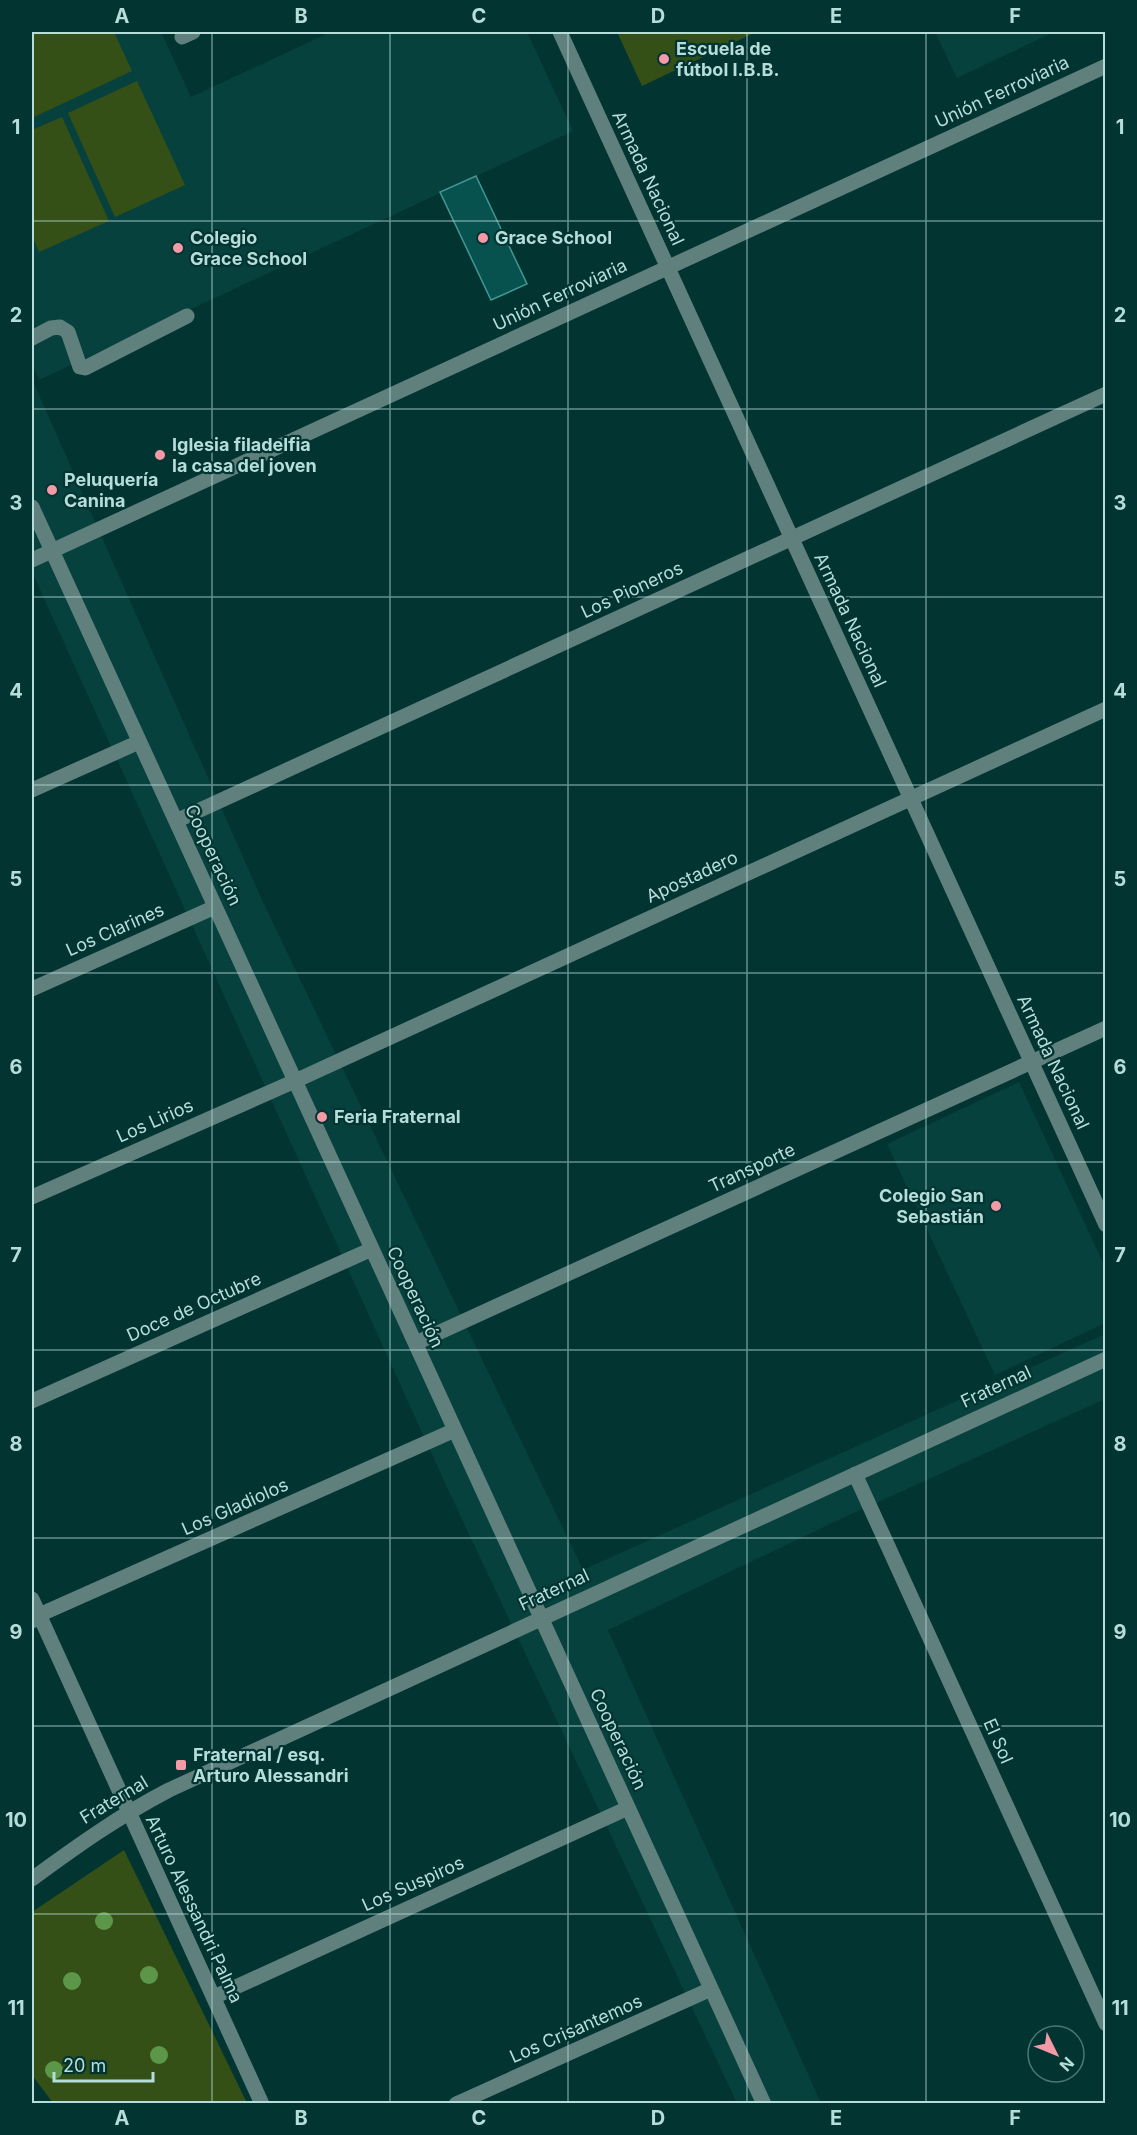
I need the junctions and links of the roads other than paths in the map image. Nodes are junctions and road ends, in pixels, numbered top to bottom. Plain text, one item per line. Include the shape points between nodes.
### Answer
1 (560, 32) edge
2 (1106, 66) edge
3 (667, 267) junction
4 (187, 316) dead end
5 (32, 338) edge
6 (1106, 394) edge
7 (32, 507) edge
8 (792, 538) junction
9 (51, 550) junction
10 (32, 560) edge
11 (1106, 709) edge
12 (139, 742) junction
13 (32, 790) edge
14 (910, 798) junction
15 (176, 821) junction
16 (215, 907) junction
17 (32, 989) edge
18 (1106, 1028) edge
19 (1031, 1062) junction
20 (295, 1081) junction
21 (32, 1197) edge
22 (1106, 1225) edge
23 (372, 1249) junction
24 (416, 1344) junction
25 (1106, 1359) edge
26 (32, 1401) edge
27 (455, 1430) junction
28 (855, 1474) junction
29 (32, 1599) edge
30 (35, 1618) edge
31 (541, 1618) junction
32 (628, 1808) junction
33 (128, 1811) junction
34 (32, 1879) edge
35 (711, 1989) junction
36 (214, 1997) junction
37 (1106, 2024) edge
38 (262, 2103) edge
39 (456, 2103) edge
40 (764, 2103) edge

1 - 3 street, Armada Nacional
2 - 3 street, Unión Ferroviaria
3 - 8 street, Armada Nacional
3 - 9 street, Unión Ferroviaria
4 - 5 street via 85,368 76,360 68,332 60,327
6 - 8 street, Los Pioneros
7 - 9 street, Cooperación
8 - 14 street, Armada Nacional
8 - 15 street, Los Pioneros
9 - 10 street, Unión Ferroviaria
9 - 12 street, Cooperación
11 - 14 street, Apostadero
12 - 13 street
12 - 15 street, Cooperación
14 - 19 street, Armada Nacional
14 - 20 street, Apostadero
15 - 16 street, Cooperación
16 - 17 street, Los Clarines
16 - 20 street, Cooperación
18 - 19 street, Transporte
19 - 22 street, Armada Nacional
19 - 24 street, Transporte
20 - 21 street, Los Lirios
20 - 23 street, Cooperación
23 - 24 street, Cooperación
23 - 26 street, Doce de Octubre
24 - 27 street, Cooperación
25 - 28 street, Fraternal
27 - 30 street, Los Gladiolos
27 - 31 street, Cooperación
28 - 31 street, Fraternal
28 - 37 street, El Sol
29 - 30 street, Arturo Alessandri Palma
30 - 33 street, Arturo Alessandri Palma
31 - 32 street, Cooperación
31 - 33 street, Fraternal
32 - 35 street, Cooperación
32 - 36 street, Los Suspiros
33 - 34 street, Fraternal
33 - 36 street, Arturo Alessandri Palma
35 - 39 street, Los Crisantemos
35 - 40 street, Cooperación
36 - 38 street, Arturo Alessandri Palma

